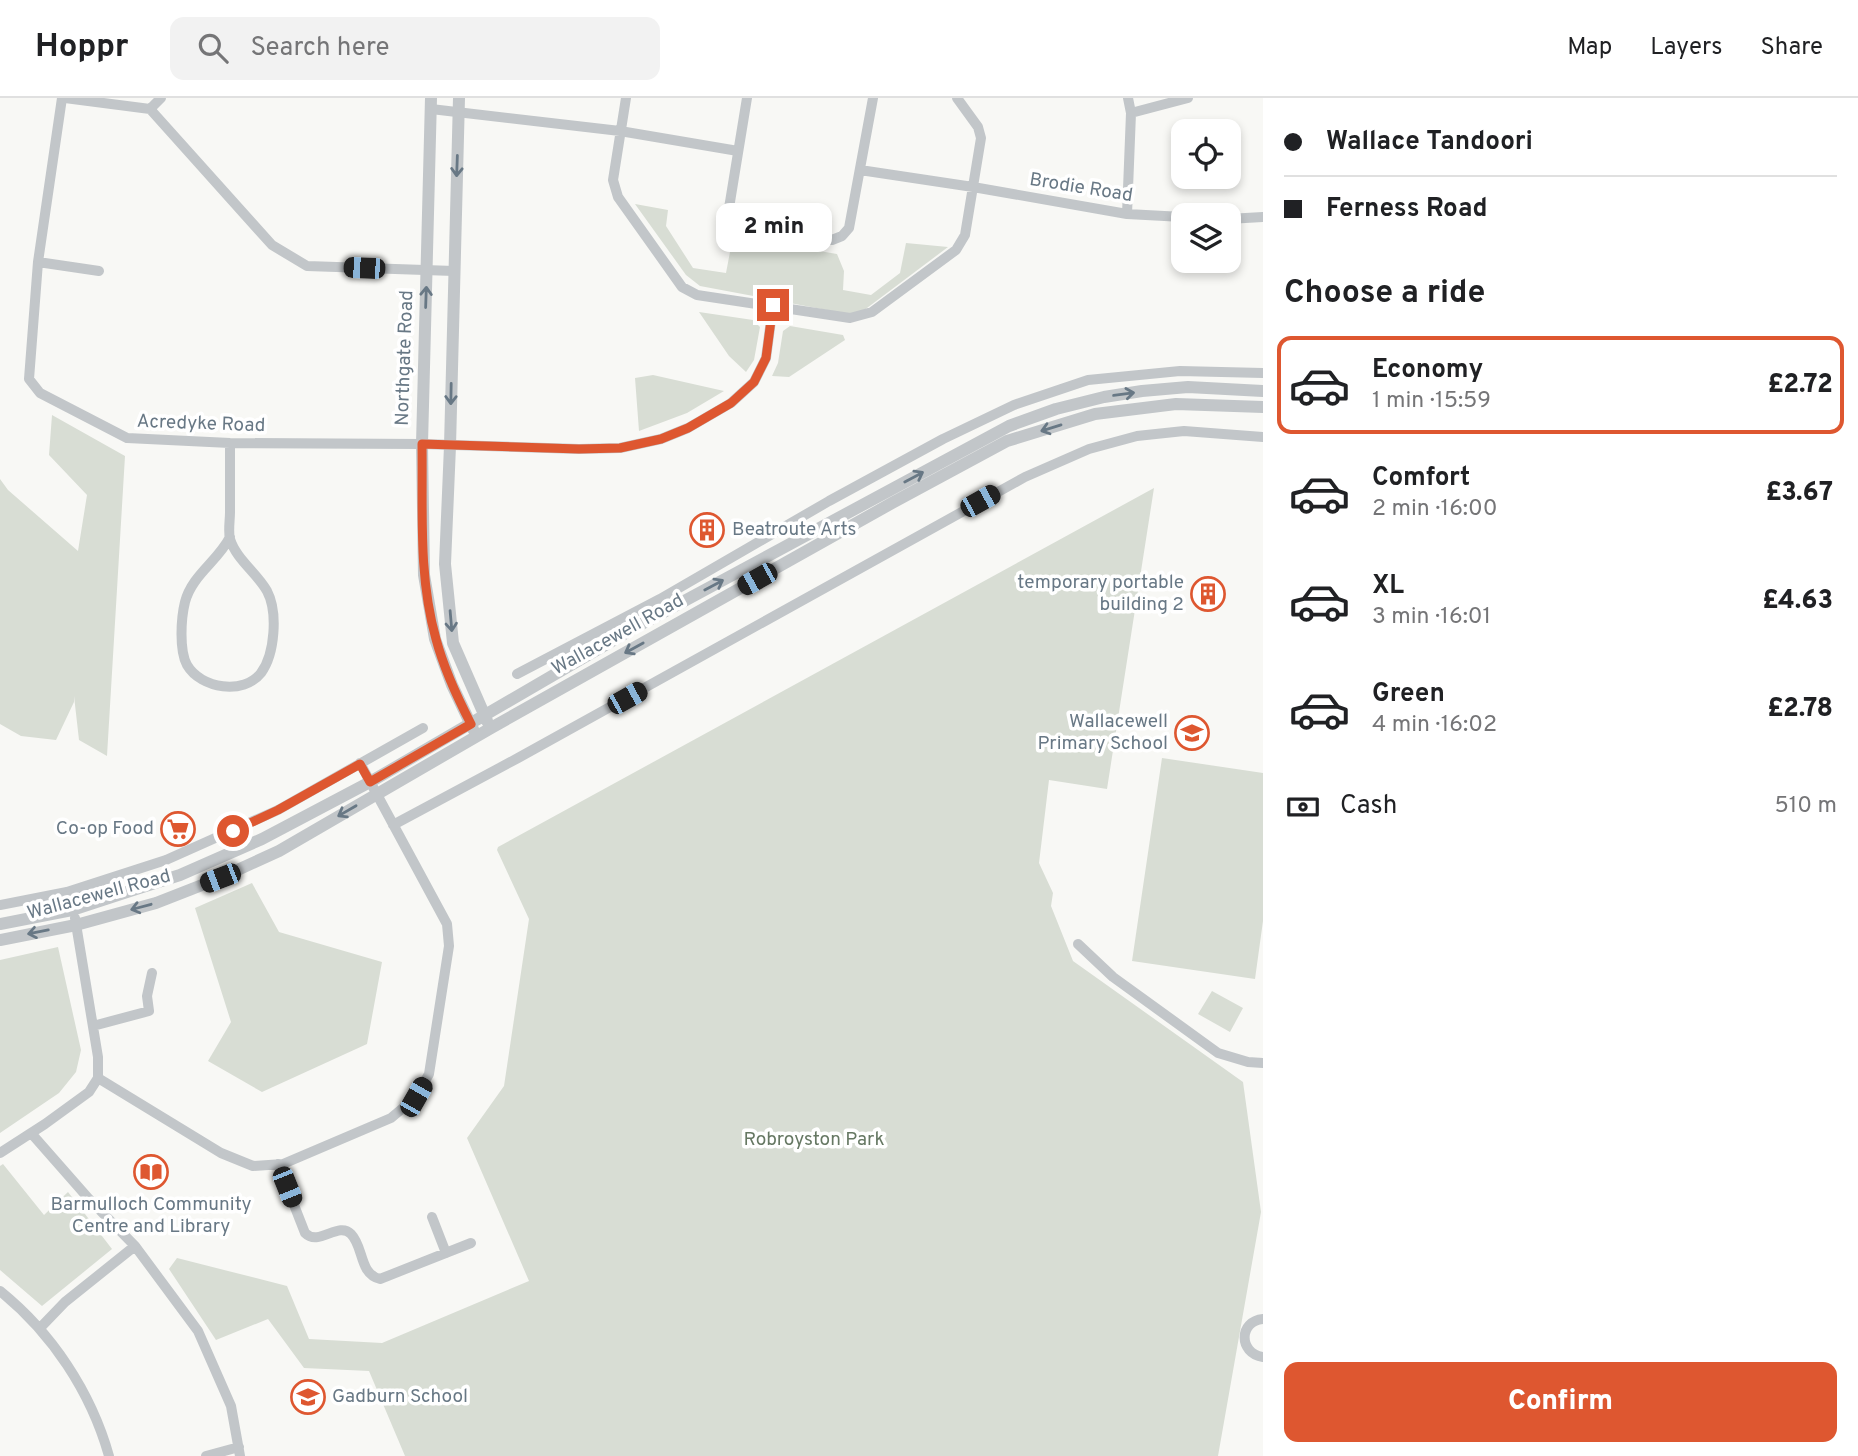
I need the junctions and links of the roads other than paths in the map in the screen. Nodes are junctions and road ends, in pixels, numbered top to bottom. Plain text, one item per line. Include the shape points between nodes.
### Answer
1 (63, 98) edge
2 (161, 98) edge
3 (626, 98) edge
4 (747, 98) edge
5 (873, 98) edge
6 (957, 98) edge
7 (1128, 98) edge
8 (1188, 98) edge
9 (431, 103) edge
10 (458, 105) edge
11 (150, 109) junction
12 (1131, 113) junction
13 (620, 131) junction
14 (738, 151) junction
15 (860, 170) junction
16 (973, 187) junction
17 (1128, 214) junction
18 (1171, 216) edge
19 (1263, 217) edge
20 (1241, 218) edge
21 (38, 262) junction
22 (427, 270) junction
23 (99, 271) dead end
24 (454, 271) junction
25 (773, 305) junction
26 (1263, 373) edge
27 (1263, 391) edge
28 (1263, 407) edge
29 (1263, 437) edge
30 (230, 443) junction
31 (422, 444) junction
32 (450, 446) junction
33 (230, 537) junction
34 (517, 674) dead end
35 (488, 722) junction
36 (423, 728) dead end
37 (473, 731) junction
38 (360, 764) junction
39 (373, 788) junction
40 (393, 825) junction
41 (0, 905) edge
42 (72, 910) junction
43 (0, 924) edge
44 (76, 925) junction
45 (0, 940) edge
46 (1078, 944) dead end
47 (152, 973) dead end
48 (149, 1011) junction
49 (161, 1018) dead end
50 (93, 1026) junction
51 (1263, 1063) edge
52 (98, 1078) junction
53 (31, 1133) junction
54 (0, 1153) edge
55 (278, 1164) junction
56 (432, 1217) dead end
57 (471, 1243) dead end
58 (135, 1245) junction
59 (446, 1253) junction
60 (0, 1291) edge
61 (1263, 1319) edge
62 (40, 1328) junction
63 (1263, 1357) edge
64 (239, 1451) edge
65 (109, 1456) edge
66 (206, 1456) edge

1 - 11 street
1 - 21 street, Acredyke Road
2 - 11 street
3 - 13 street
4 - 14 street
5 - 15 street
6 - 16 street via 981,138
7 - 12 street
8 - 12 street
9 - 10 street
9 - 22 street, Northgate Road
10 - 13 street
10 -> 24 street
11 - 22 street via 272,245 307,266
12 - 17 street
13 - 14 street
13 - 25 street via 613,180 618,197 682,287 697,295
14 - 15 street via 729,208 734,220 832,240 849,228
15 - 16 street, Brodie Road
16 - 17 street, Brodie Road
16 - 25 street via 965,235 956,250 872,312 850,318
17 - 18 street, Brodie Road
19 - 20 street
21 - 23 street
21 - 30 street, Acredyke Road via 29,379 40,394 127,439
22 - 24 street
31 -> 22 street, Northgate Road
24 -> 32 street
25 - 32 street, Acredyke Road via 766,358 754,382 731,403 688,428 620,448
26 - 34 street, Wallacewell Road via 1180,370 1088,380 1014,405 920,451 660,599
35 -> 27 street, Wallacewell Road via 636,627 1009,426 1116,395 1188,387
28 -> 35 street, Wallacewell Road via 1176,404 1095,414 1007,441
29 - 40 street via 1184,431 1136,436 1089,449 1025,477
30 - 31 street, Acredyke Road
30 - 33 street
31 - 32 street, Acredyke Road
31 - 37 street, Northgate Road via 424,575 435,639
32 -> 35 street via 445,564 453,643
33 - 33 street via 268,592 274,638 259,675 251,682 226,687 196,674 187,664 181,643 183,610 191,587
35 - 37 street, Wallacewell Road
36 - 38 street, Wallacewell Road
37 - 39 street, Wallacewell Road
38 - 39 street
38 - 41 street, Wallacewell Road via 255,821 166,860 67,892
39 - 40 street
39 - 42 street, Wallacewell Road via 180,875
39 -> 44 street, Wallacewell Road via 279,851 156,903
40 - 55 street via 447,924 449,946 429,1074 416,1097 391,1118
42 - 43 street, Wallacewell Road
42 - 44 street
44 -> 45 street, Wallacewell Road
44 - 50 street
46 - 51 street via 1113,977 1218,1053
47 - 48 street
48 - 49 street
48 - 50 street
50 - 52 street
52 - 53 street via 89,1091
52 - 55 street via 221,1153 253,1166
53 - 54 street
53 - 58 street
55 - 59 street via 305,1233 317,1238 349,1232 373,1278
56 - 59 street
57 - 59 street
58 - 62 street
58 - 64 street via 198,1331 231,1406
60 - 62 street
61 - 63 street via 1249,1324 1244,1335 1251,1352
62 - 65 street via 88,1402
64 - 66 street

